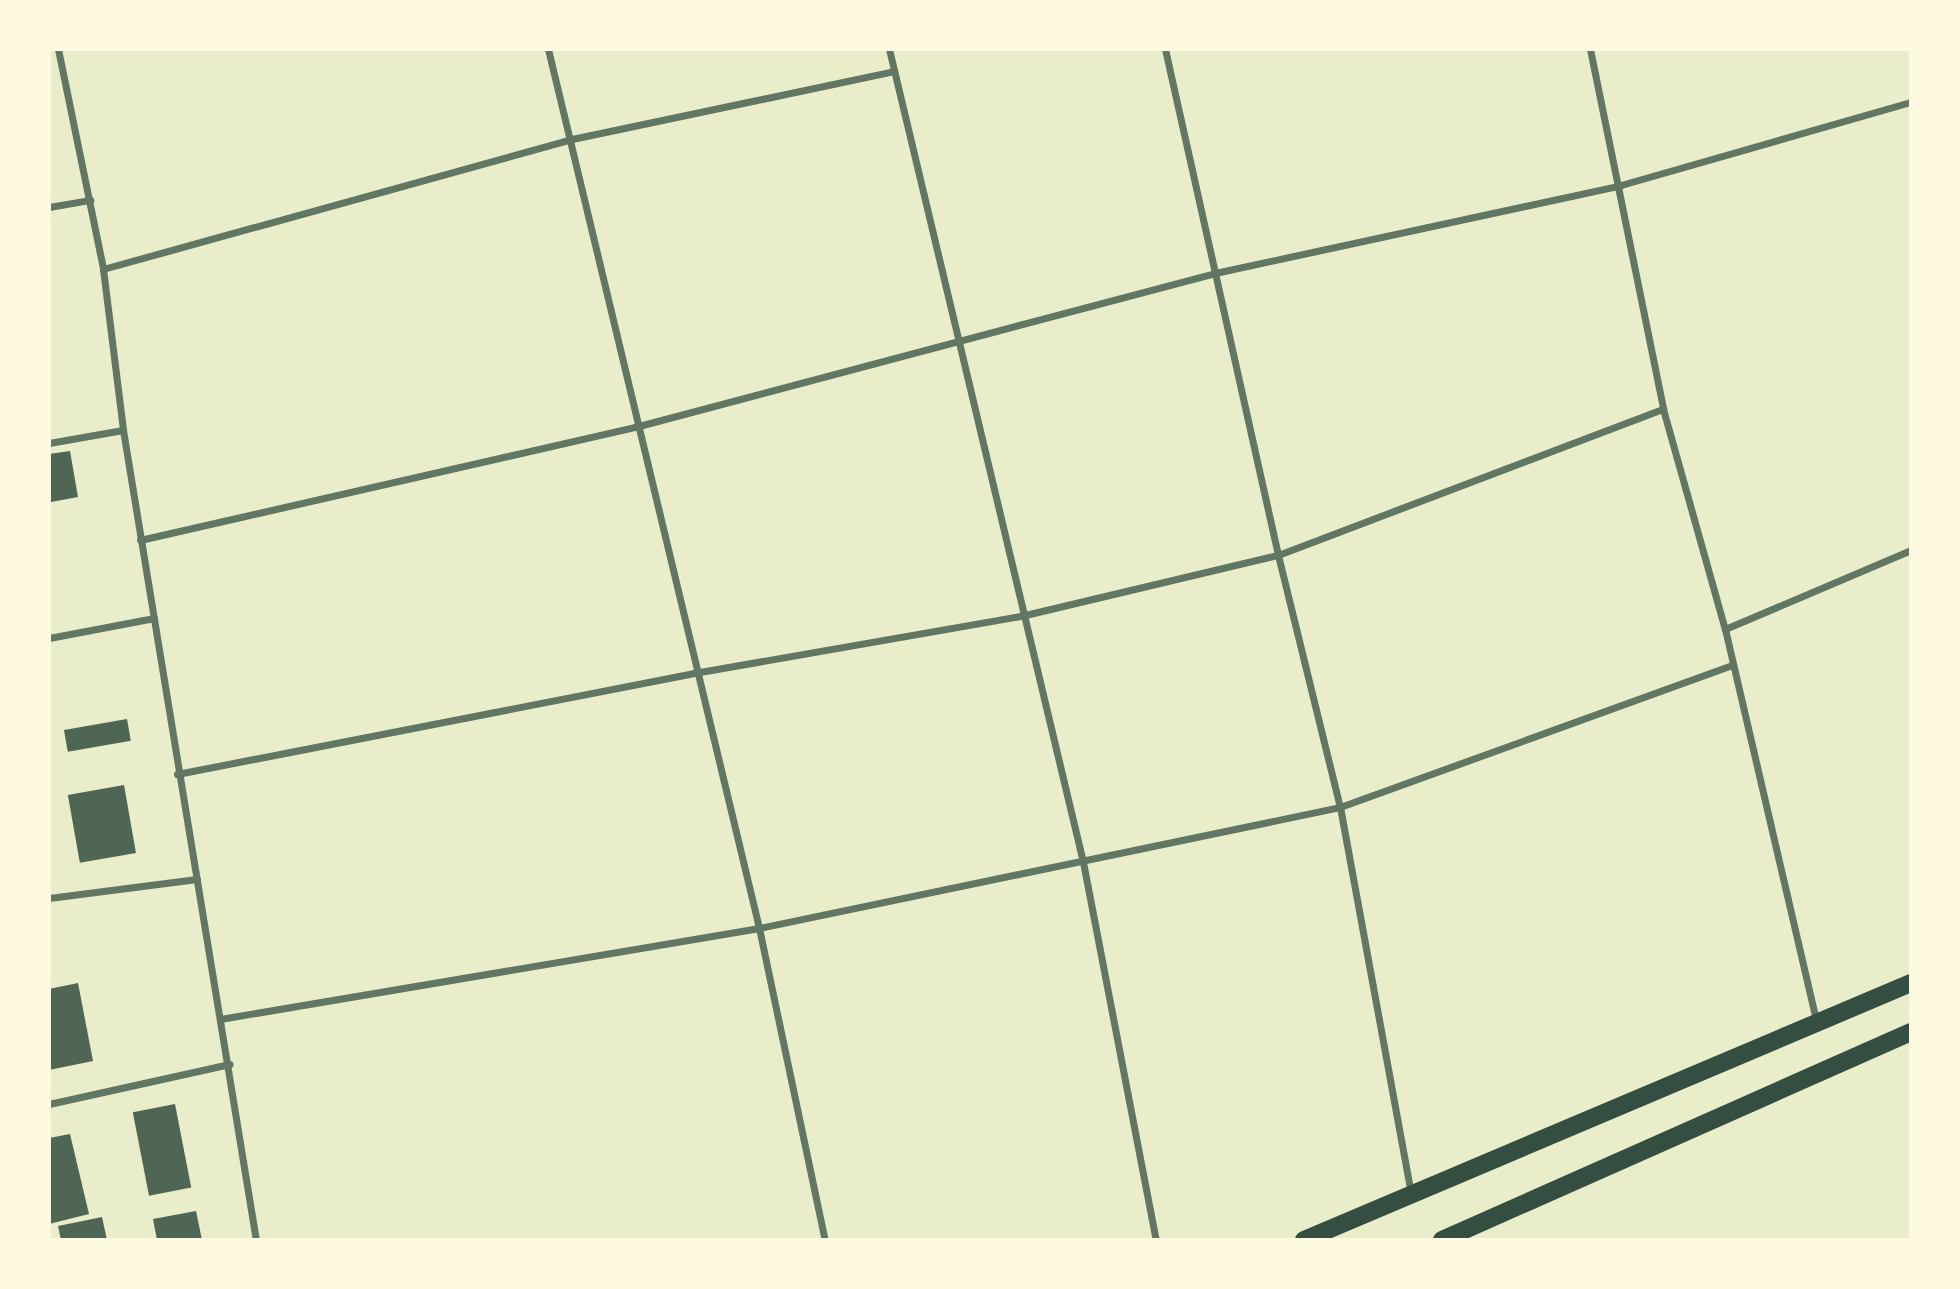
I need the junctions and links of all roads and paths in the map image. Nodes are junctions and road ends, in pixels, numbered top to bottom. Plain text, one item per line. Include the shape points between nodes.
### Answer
1 (58, 49) edge
2 (548, 49) edge
3 (889, 49) edge
4 (1165, 49) edge
5 (1590, 49) edge
6 (894, 71) junction
7 (1911, 102) edge
8 (572, 139) junction
9 (1621, 185) junction
10 (90, 200) junction
11 (49, 207) edge
12 (103, 269) junction
13 (1215, 273) junction
14 (958, 340) junction
15 (1663, 409) junction
16 (635, 426) junction
17 (122, 430) junction
18 (49, 443) edge
19 (140, 540) junction
20 (1911, 550) edge
21 (1278, 555) junction
22 (1021, 616) junction
23 (154, 618) junction
24 (1725, 629) junction
25 (49, 638) edge
26 (1732, 665) junction
27 (694, 673) junction
28 (177, 774) junction
29 (1340, 807) junction
30 (1083, 862) junction
31 (197, 879) junction
32 (49, 898) edge
33 (759, 928) junction
34 (1911, 983) edge
35 (220, 1019) junction
36 (1817, 1024) junction
37 (1911, 1032) edge
38 (230, 1064) junction
39 (49, 1104) edge
40 (1411, 1193) junction
41 (256, 1240) edge
42 (825, 1240) edge
43 (1156, 1240) edge
44 (1304, 1240) edge
45 (1442, 1240) edge

1 - 10 street
2 - 8 street
3 - 6 street
4 - 13 street
5 - 9 street
6 - 8 street
6 - 14 street
7 - 9 street
8 - 12 street
8 - 16 street
9 - 13 street
9 - 15 street
10 - 11 street
10 - 12 street
12 - 17 street
13 - 14 street
13 - 21 street
14 - 16 street
14 - 22 street
15 - 21 street
15 - 24 street
16 - 19 street
16 - 27 street
17 - 18 street
17 - 19 street
19 - 23 street
20 - 24 street
21 - 22 street
21 - 29 street
22 - 27 street
22 - 30 street
23 - 25 street
23 - 28 street
24 - 26 street
26 - 29 street
26 - 36 street
27 - 28 street
27 - 33 street
28 - 31 street
29 - 30 street
29 - 40 street
30 - 33 street
30 - 43 street
31 - 32 street
31 - 35 street
33 - 35 street
33 - 42 street
34 - 36 main road
35 - 38 street
36 - 40 main road
37 - 45 main road
38 - 39 street
38 - 41 street
40 - 44 main road

